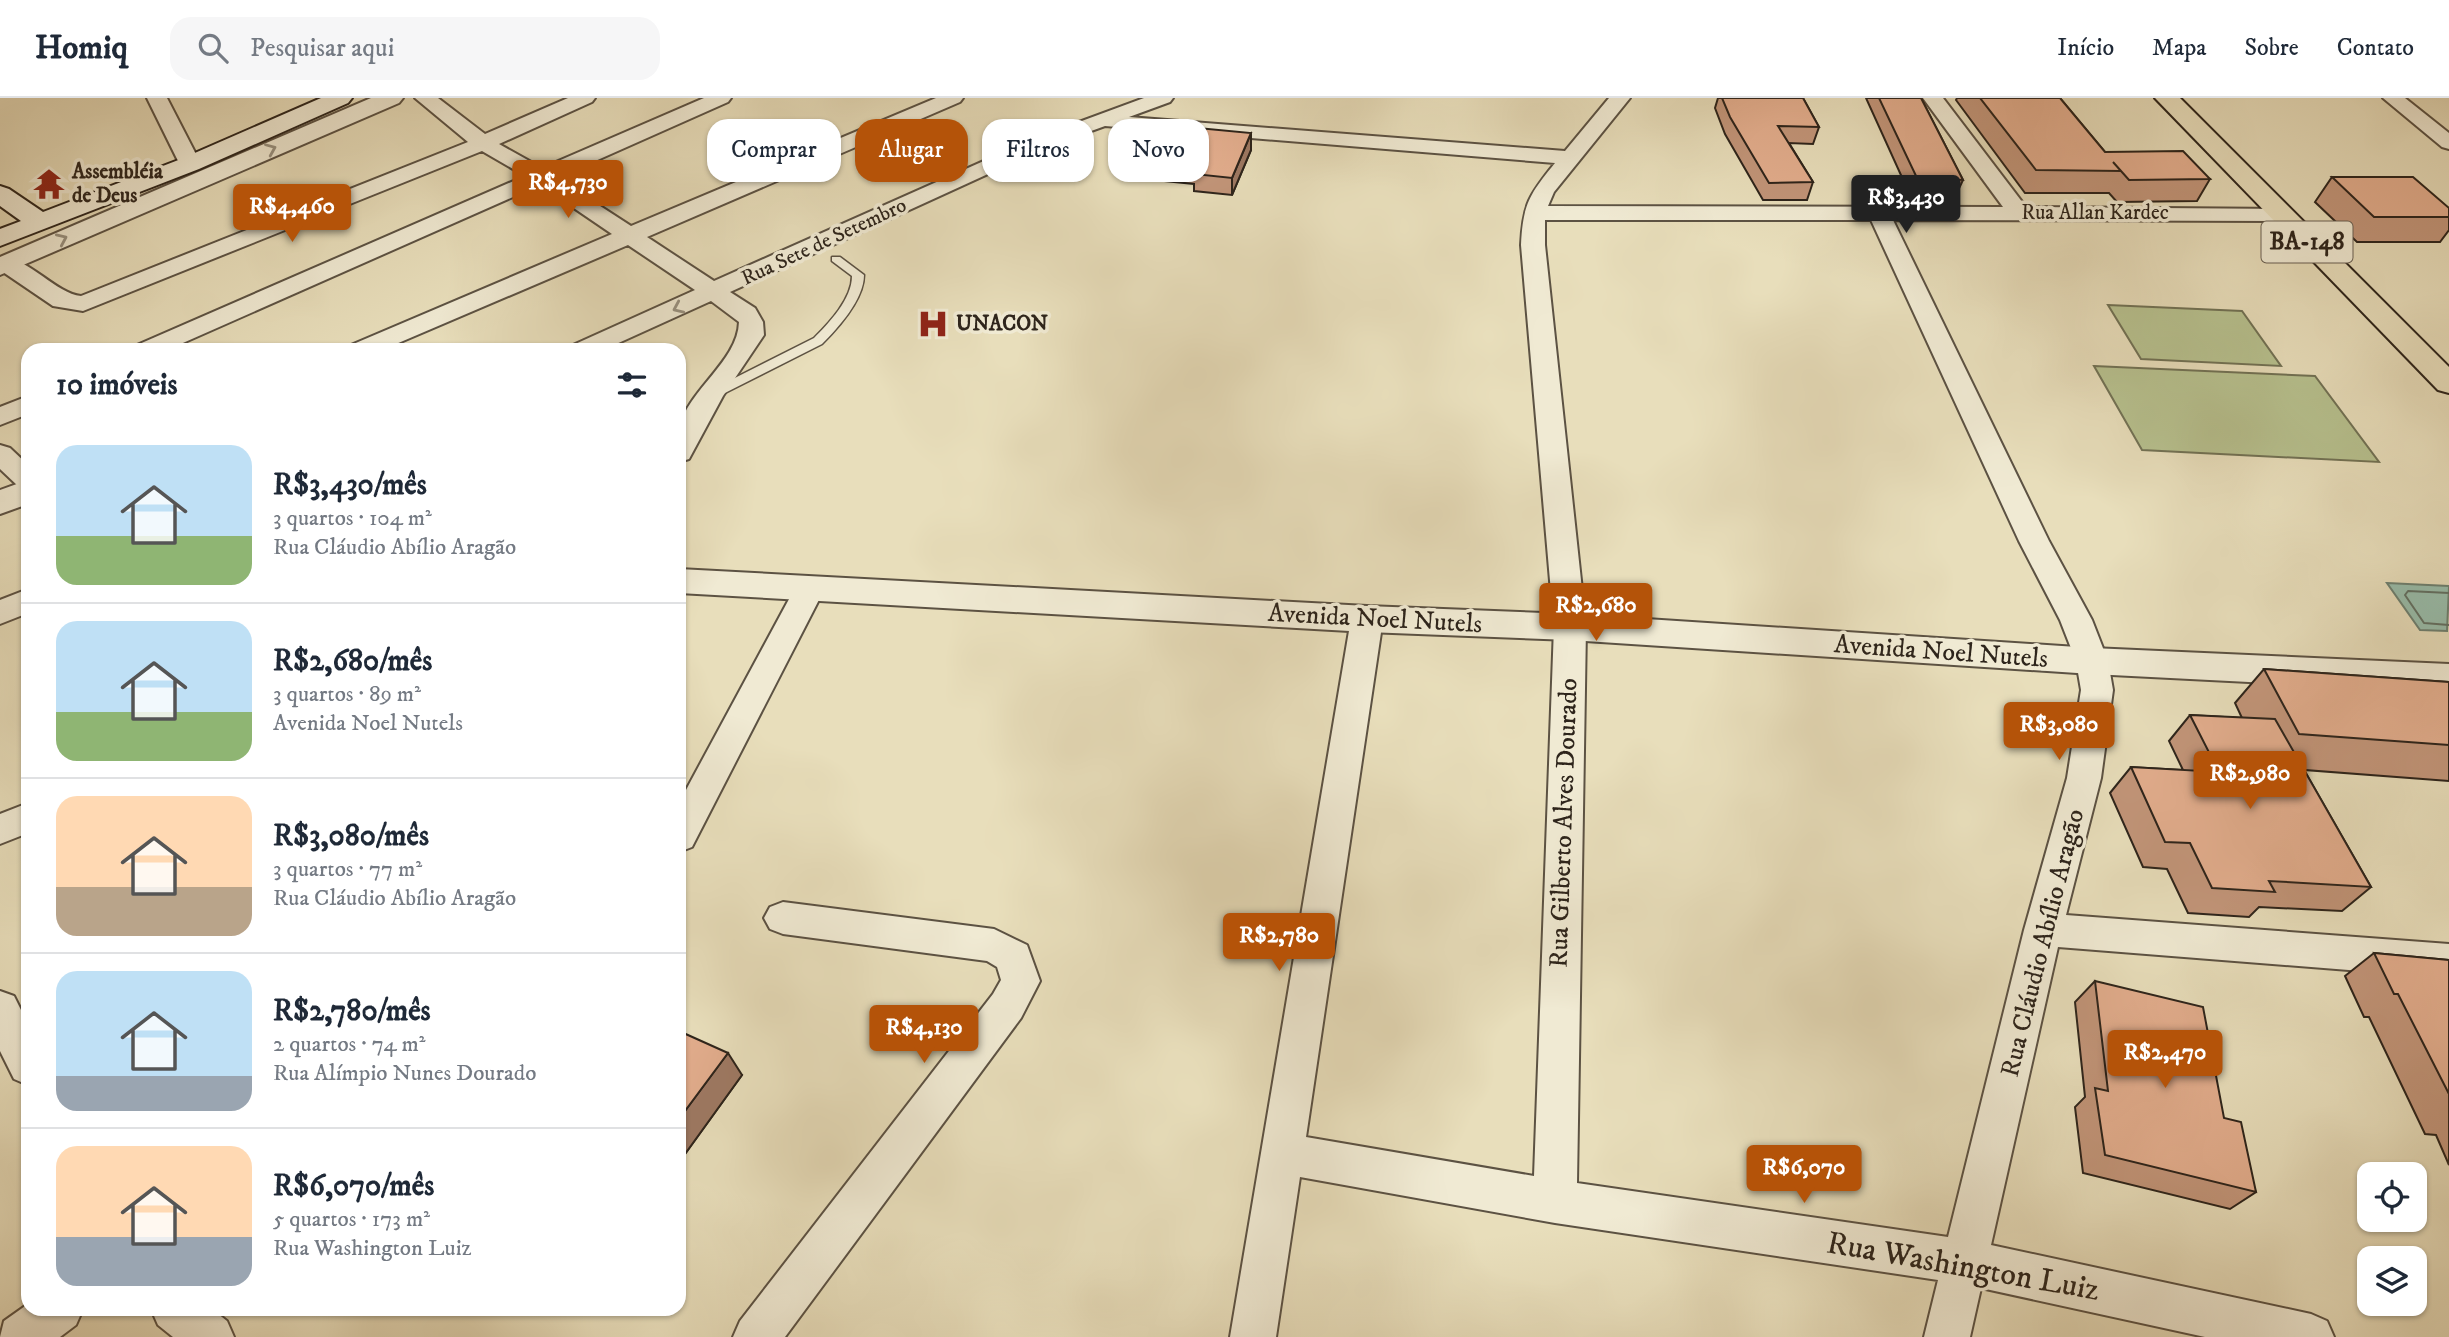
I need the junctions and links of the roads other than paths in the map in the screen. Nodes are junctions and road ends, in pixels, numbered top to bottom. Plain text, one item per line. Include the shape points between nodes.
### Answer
1 (157, 98) edge
2 (340, 98) edge
3 (391, 98) edge
4 (425, 98) edge
5 (585, 98) edge
6 (721, 98) edge
7 (953, 98) edge
8 (1620, 98) edge
9 (1933, 98) edge
10 (2167, 98) edge
11 (2393, 98) edge
12 (1154, 102) edge
13 (1115, 119) edge
14 (1108, 122) joint
15 (1209, 130) edge
16 (483, 143) junction
17 (2449, 143) edge
18 (1570, 158) junction
19 (190, 164) junction
20 (540, 176) junction
21 (0, 194) edge
22 (2018, 212) junction
23 (1534, 213) junction
24 (1879, 214) junction
25 (2279, 214) junction
26 (41, 223) junction
27 (2, 234) edge
28 (631, 235) junction
29 (836, 259) junction
30 (4, 265) edge
31 (811, 271) dead end
32 (715, 292) junction
33 (761, 294) dead end
34 (736, 306) junction
35 (712, 317) dead end
36 (162, 343) edge
37 (376, 343) edge
38 (598, 343) edge
39 (2449, 384) edge
40 (710, 395) junction
41 (21, 407) edge
42 (686, 407) edge
43 (0, 417) edge
44 (686, 440) edge
45 (0, 454) edge
46 (21, 474) edge
47 (21, 494) edge
48 (0, 503) edge
49 (686, 581) edge
50 (810, 588) junction
51 (21, 603) edge
52 (0, 613) edge
53 (1367, 619) junction
54 (1570, 627) junction
55 (2092, 662) junction
56 (2449, 678) edge
57 (21, 820) edge
58 (686, 824) edge
59 (0, 830) edge
60 (783, 918) dead end
61 (2043, 930) junction
62 (2449, 961) edge
63 (0, 1009) edge
64 (21, 1052) edge
65 (1281, 1153) junction
66 (1555, 1201) junction
67 (1966, 1262) junction
68 (51, 1316) edge
69 (183, 1316) edge
70 (20, 1337) edge
71 (211, 1337) edge
72 (757, 1337) edge
73 (1253, 1337) edge
74 (1947, 1337) edge
75 (2311, 1337) edge

1 - 19 street
2 - 19 street
30 -> 3 street
4 - 16 street
5 - 16 street
6 - 20 street
7 - 28 street
8 - 18 street, Rua Gilberto Alves Dourado
9 - 22 street
10 - 25 main road, BA-148
11 - 17 street
12 - 13 street, Rua Sete de Setembro
14 - 29 street, Rua Sete de Setembro via 1064,153
14 - 32 street, Rua Sete de Setembro via 1040,143
15 - 18 street
16 - 20 street
16 - 30 street via 83,304 62,301
18 - 23 street, Rua Gilberto Alves Dourado via 1544,191
19 - 26 street
20 - 28 street
20 - 36 street
21 - 26 street
22 - 24 street, Rua Allan Kardec
22 - 25 street, Rua Allan Kardec
23 - 24 street, Rua Allan Kardec
23 - 54 street, Rua Gilberto Alves Dourado via 1533,245
24 - 55 street, Rua Cláudio Abílio Aragão via 2076,620
25 - 39 main road, BA-148
26 - 27 street
28 - 32 street
28 - 37 street
29 - 31 street, Rua Sete de Setembro
29 - 40 lane via 858,275 858,288 829,330 801,351
32 - 34 street
32 -> 38 street, Rua Sete de Setembro
33 - 34 street, Rua Sete de Setembro
34 - 35 street, Rua Sete de Setembro
34 - 40 street via 751,322 751,335
40 - 42 street
40 - 44 street
41 - 43 street
45 - 46 street
47 - 48 street
49 - 50 street, Avenida Noel Nutels
50 - 53 street, Avenida Noel Nutels
50 - 58 street
51 - 52 street
53 - 54 street, Avenida Noel Nutels
53 - 65 street
54 - 55 street, Avenida Noel Nutels
54 - 66 street, Rua Gilberto Alves Dourado
55 - 56 street, Avenida Noel Nutels
55 - 61 street, Rua Cláudio Abílio Aragão via 2097,691 2084,778
57 - 59 street
60 - 72 street via 994,945 1013,957 1021,981 1007,1006
61 - 62 street
61 - 67 street, Rua Cláudio Abílio Aragão
63 - 64 street
65 - 66 street, Rua Washington Luiz
65 - 73 street
66 - 67 street, Rua Washington Luiz
67 - 74 street, Rua Cláudio Abílio Aragão
67 - 75 street, Rua Washington Luiz
68 - 70 street
69 - 71 street

